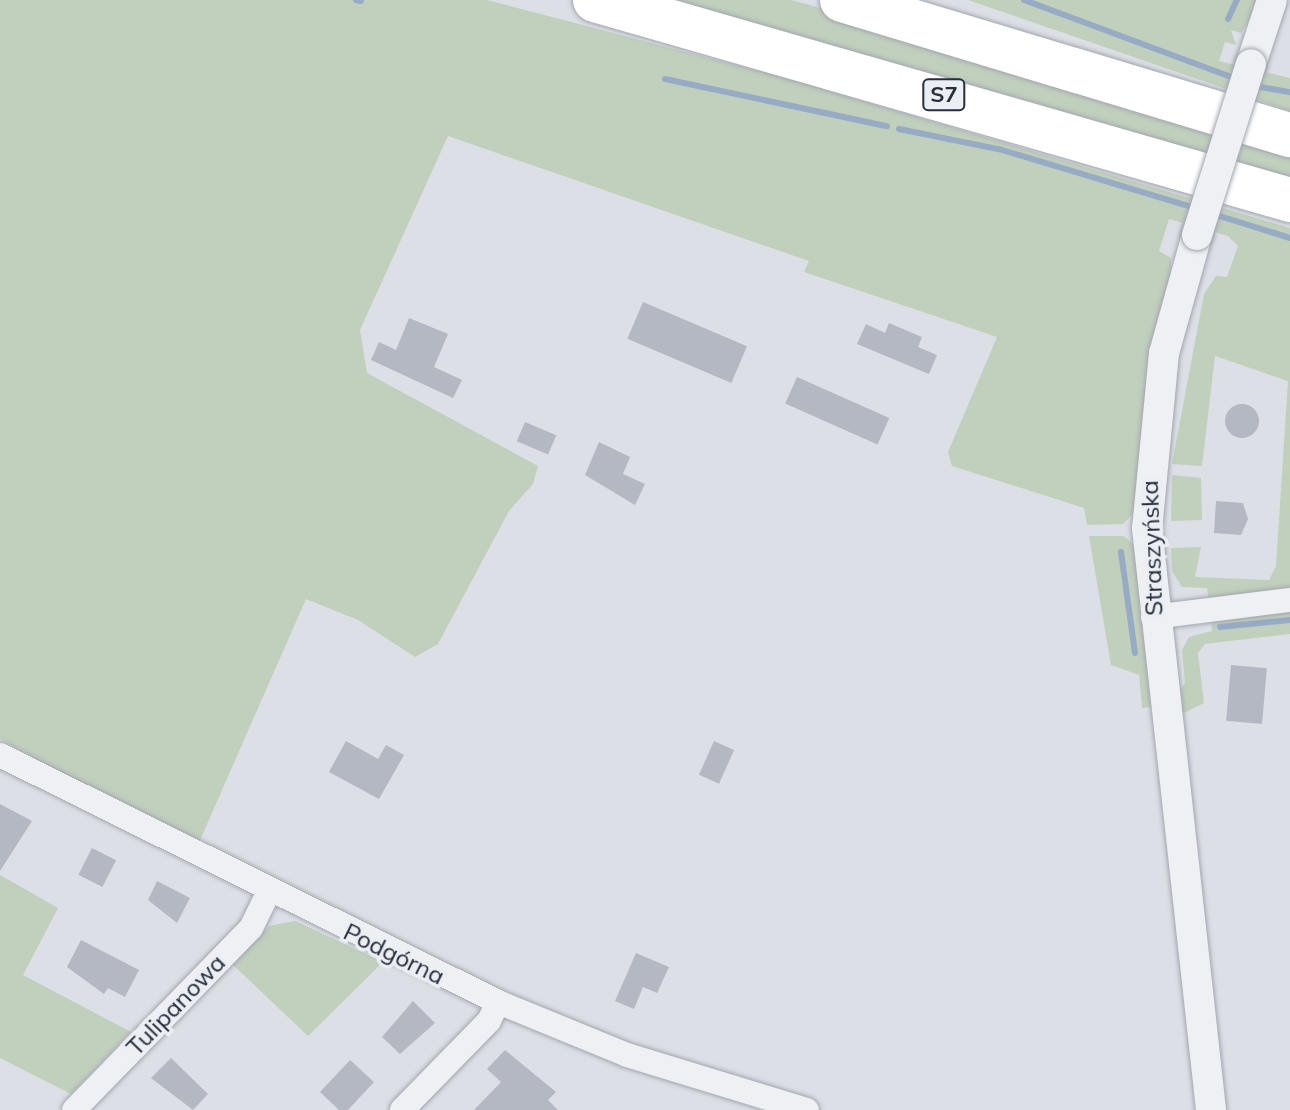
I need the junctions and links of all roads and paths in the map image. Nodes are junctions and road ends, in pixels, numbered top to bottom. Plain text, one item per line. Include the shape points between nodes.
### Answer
1 (595, 0) edge
2 (842, 0) edge
3 (1272, 0) edge
4 (1290, 135) edge
5 (1290, 200) edge
6 (1290, 600) edge
7 (1153, 617) junction
8 (0, 755) edge
9 (268, 893) junction
10 (498, 1002) junction
11 (780, 1106) edge
12 (74, 1110) edge
13 (402, 1110) edge
14 (807, 1110) edge
15 (1211, 1110) edge

1 - 5 highway, S7
2 - 4 highway
3 - 7 street, Straszyńska, bridge via 1197,235 1151,432
6 - 7 street
7 - 15 street, Straszyńska
8 - 9 street, Podgórna
9 - 10 street, Podgórna
9 - 12 street, Tulipanowa via 251,928
10 - 11 street, Podgórna via 627,1055
10 - 13 street via 489,1021
11 - 14 street, Podgórna

